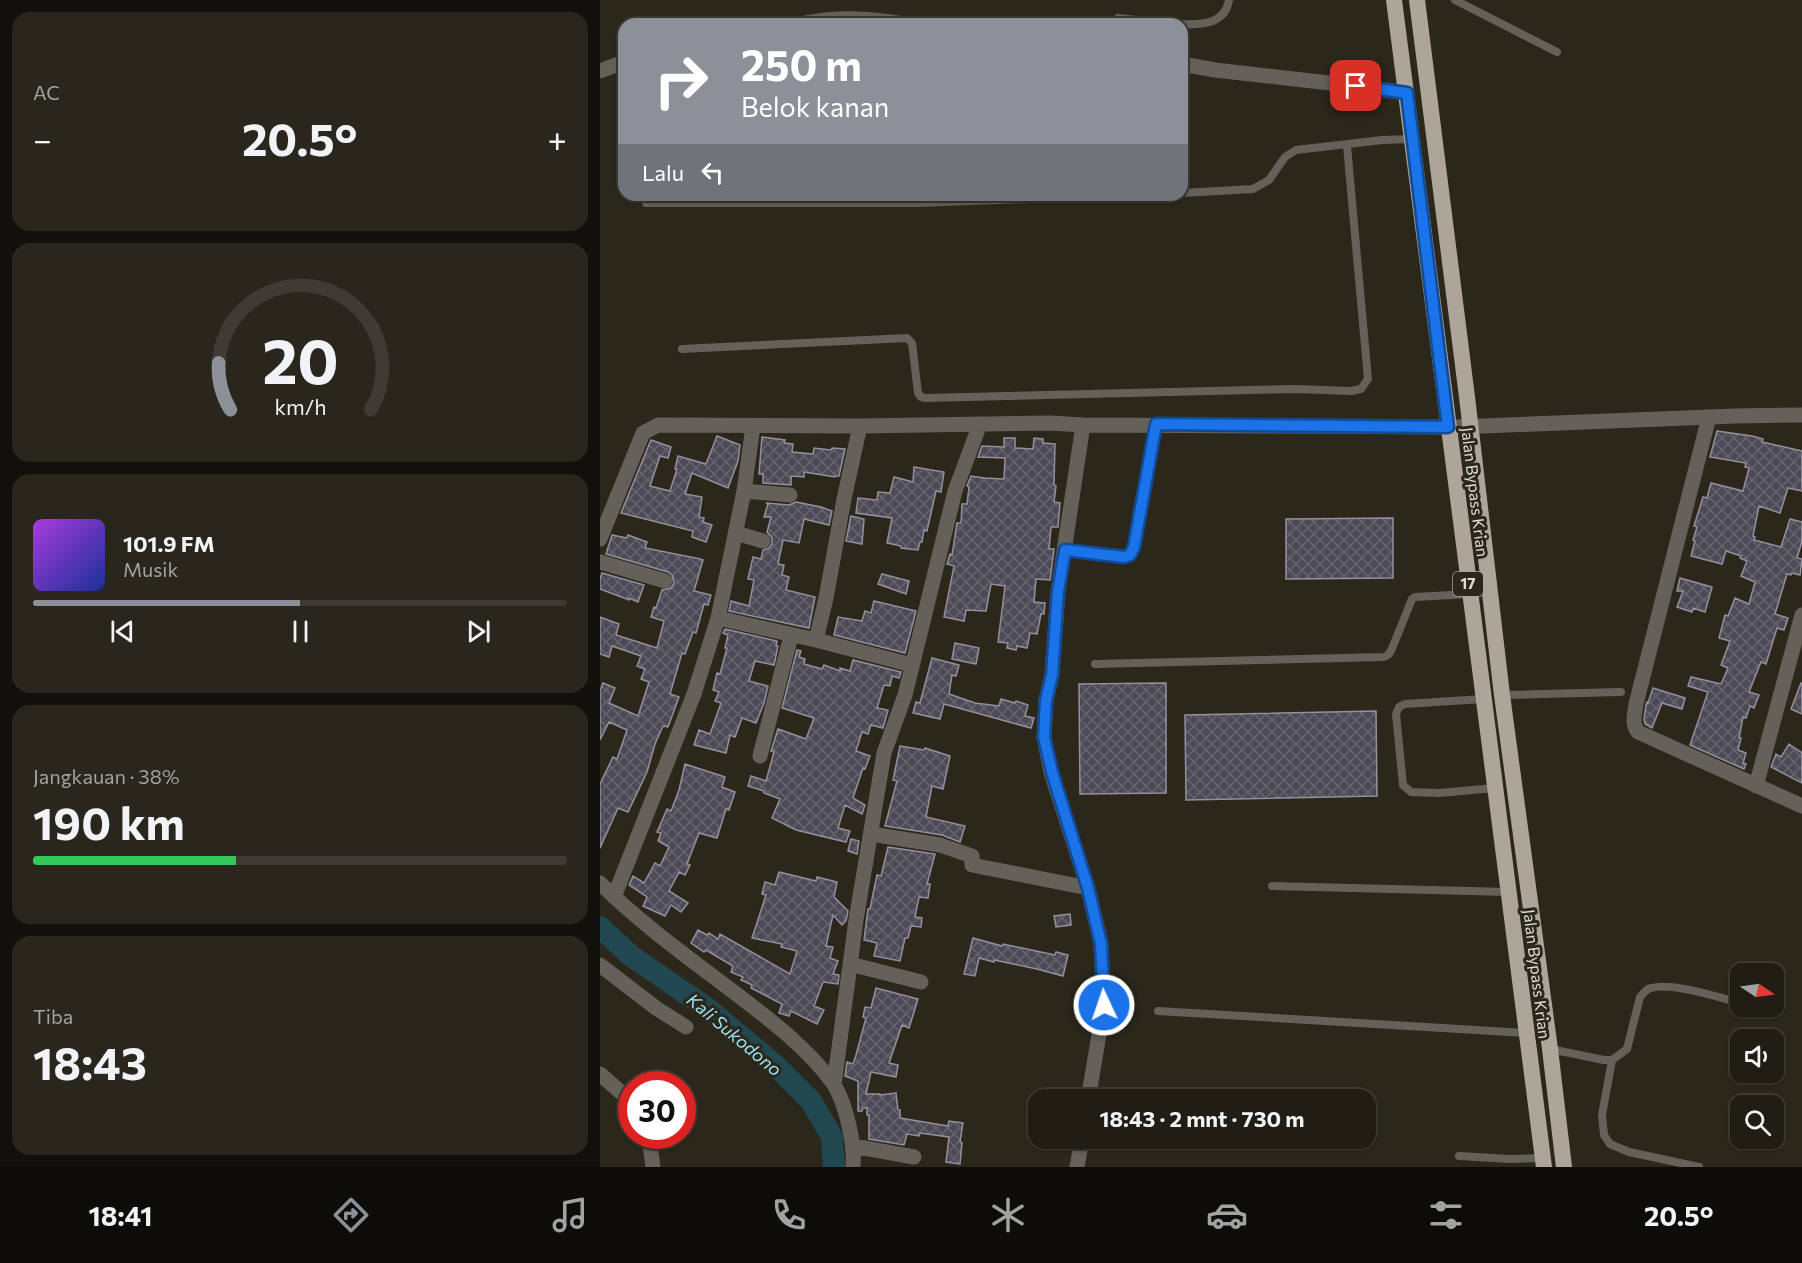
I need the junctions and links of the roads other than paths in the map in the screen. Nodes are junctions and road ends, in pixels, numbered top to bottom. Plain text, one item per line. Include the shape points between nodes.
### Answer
1 (1229, 0) edge
2 (1394, 0) edge
3 (1417, 0) edge
4 (1455, 0) edge
5 (1188, 24) edge
6 (1557, 52) dead end
7 (618, 64) edge
8 (1188, 65) edge
9 (600, 70) edge
10 (1407, 93) junction
11 (1411, 139) junction
12 (1347, 146) junction
13 (1188, 193) edge
14 (737, 201) edge
15 (646, 202) dead end
16 (682, 349) dead end
17 (1802, 415) edge
18 (1708, 417) junction
19 (980, 424) junction
20 (1156, 424) junction
21 (1083, 425) junction
22 (753, 426) junction
23 (860, 426) junction
24 (1470, 426) junction
25 (1448, 427) junction
26 (744, 491) junction
27 (790, 495) dead end
28 (736, 533) junction
29 (600, 539) edge
30 (763, 540) dead end
31 (1065, 550) junction
32 (600, 562) edge
33 (666, 582) dead end
34 (1470, 594) junction
35 (1802, 615) edge
36 (718, 618) junction
37 (1799, 634) edge
38 (791, 636) junction
39 (816, 640) junction
40 (1095, 664) dead end
41 (912, 665) junction
42 (1622, 692) dead end
43 (1502, 695) junction
44 (1483, 699) junction
45 (760, 756) dead end
46 (1756, 786) junction
47 (1495, 788) junction
48 (1802, 806) edge
49 (871, 834) junction
50 (600, 883) edge
51 (1272, 886) dead end
52 (1088, 888) junction
53 (1509, 892) junction
54 (614, 897) junction
55 (850, 964) junction
56 (600, 965) edge
57 (921, 982) dead end
58 (1730, 1000) edge
59 (1158, 1011) dead end
60 (686, 1027) dead end
61 (1527, 1033) junction
62 (1550, 1049) junction
63 (1612, 1060) junction
64 (600, 1074) edge
65 (834, 1085) junction
66 (1090, 1089) edge
67 (618, 1090) edge
68 (853, 1146) junction
69 (651, 1149) edge
70 (1080, 1149) edge
71 (1459, 1156) dead end
72 (914, 1157) dead end
73 (1543, 1163) edge
74 (653, 1167) edge
75 (853, 1167) edge
76 (1077, 1167) edge
77 (1564, 1167) edge
78 (1699, 1167) edge

1 - 5 lane via 1218,19
2 - 10 highway, Jalan Bypass Krian / 17
3 - 24 highway, Jalan Bypass Krian / 17
4 - 6 lane
7 - 9 street
8 - 10 street
10 - 11 highway, Jalan Bypass Krian / 17
11 - 12 lane
11 - 25 highway, Jalan Bypass Krian / 17
12 - 13 lane via 1296,150 1285,157 1269,180 1253,189
12 - 16 lane via 1368,379 1361,389 925,398 918,393 912,343 907,338
14 - 15 lane
17 - 18 street
18 - 24 street
18 - 46 street via 1633,720 1638,732
19 - 21 street
19 - 23 street
19 - 41 street via 955,491
20 - 21 street
20 - 25 street
20 - 31 lane via 1130,555
21 - 31 street
22 - 23 street
22 - 26 street
22 - 29 street via 669,424 643,433
23 - 39 street
24 - 25 street
24 - 43 highway, Jalan Bypass Krian / 17
25 - 34 highway, Jalan Bypass Krian / 17
26 - 27 street
26 - 28 street
28 - 30 street
28 - 36 street
31 - 52 street via 1044,737
32 - 33 street
34 - 40 lane via 1412,599 1391,651 1384,657
34 - 44 highway, Jalan Bypass Krian / 17
35 - 37 street
36 - 38 street
36 - 54 street via 694,694
37 - 46 street
38 - 39 street
38 - 45 street
39 - 41 street
41 - 49 street via 885,753
42 - 43 lane
43 - 62 highway, Jalan Bypass Krian / 17
44 - 47 highway, Jalan Bypass Krian / 17
44 - 47 lane via 1399,707 1396,714 1403,785 1411,792
46 - 48 street
47 - 53 highway, Jalan Bypass Krian / 17
49 - 52 street via 940,846 972,856 972,865
49 - 55 street
50 - 54 street
51 - 53 lane
52 - 66 street via 1101,944 1104,1005
53 - 61 highway, Jalan Bypass Krian / 17
54 - 65 street via 766,1016
55 - 57 street
55 - 65 street
56 - 60 street
58 - 63 lane via 1685,989 1646,990 1640,997 1627,1049
59 - 61 lane
61 - 73 highway, Jalan Bypass Krian / 17
62 - 63 lane
62 - 77 highway, Jalan Bypass Krian / 17
63 - 78 lane via 1602,1115 1604,1135 1610,1144
64 - 67 street
65 - 68 street
68 - 72 street
68 - 75 street
69 - 74 street
70 - 76 street
71 - 73 lane

